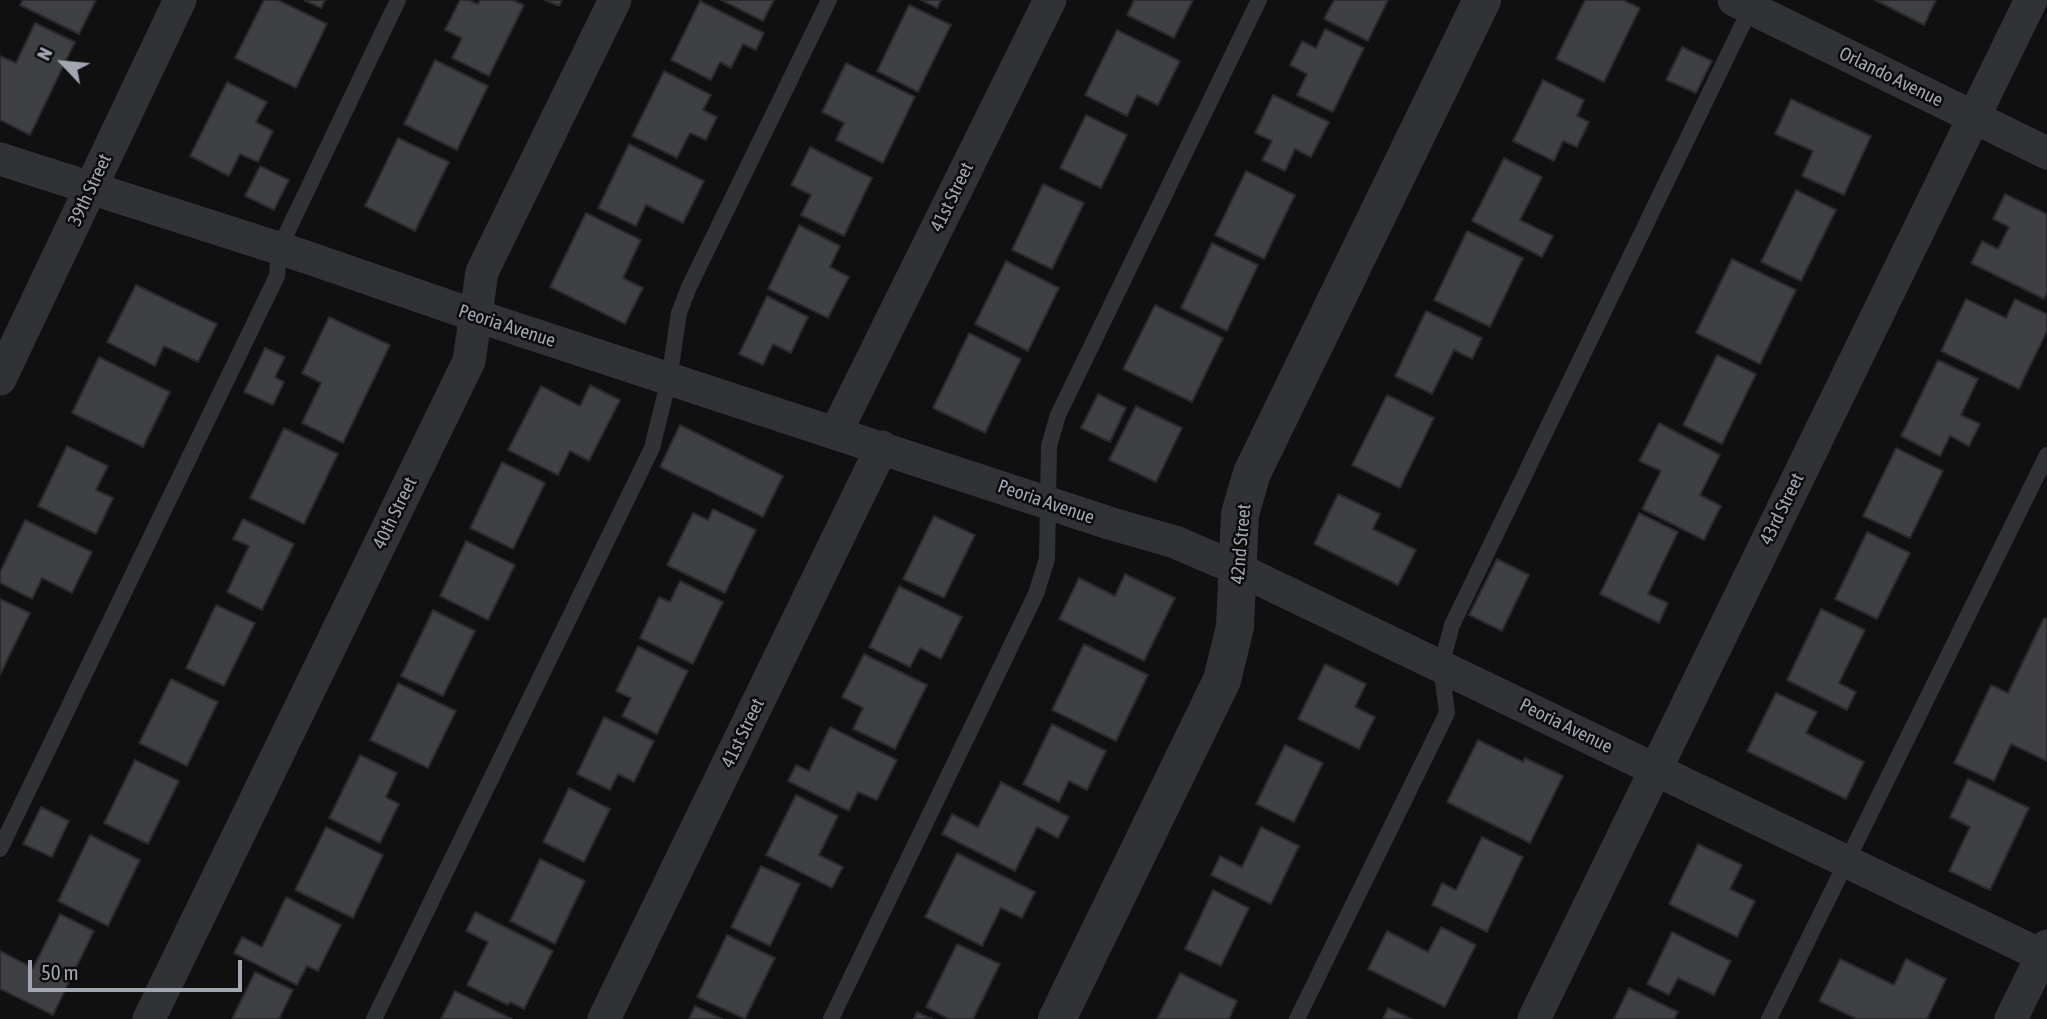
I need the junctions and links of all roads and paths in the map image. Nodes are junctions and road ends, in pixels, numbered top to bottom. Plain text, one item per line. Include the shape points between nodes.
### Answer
1 (180, 0) edge
2 (398, 0) edge
3 (615, 0) edge
4 (829, 0) edge
5 (1050, 0) edge
6 (1259, 0) edge
7 (1482, 0) edge
8 (2031, 0) edge
9 (1747, 3) edge
10 (1973, 117) junction
11 (2047, 153) edge
12 (0, 159) edge
13 (90, 189) junction
14 (279, 248) junction
15 (474, 315) junction
16 (0, 379) edge
17 (669, 379) junction
18 (836, 432) junction
19 (882, 447) junction
20 (2047, 455) edge
21 (1047, 502) junction
22 (1238, 569) junction
23 (1441, 666) junction
24 (1656, 769) junction
25 (0, 849) edge
26 (1846, 861) junction
27 (2045, 953) edge
28 (149, 1019) edge
29 (374, 1019) edge
30 (604, 1019) edge
31 (831, 1019) edge
32 (1057, 1019) edge
33 (1297, 1019) edge
34 (1534, 1019) edge
35 (1769, 1019) edge
36 (2011, 1019) edge

1 - 13 street, 39th Street
2 - 14 lane
3 - 15 street, 40th Street via 482,272
4 - 17 lane via 689,287 679,313
5 - 18 street, 41st Street
6 - 21 lane via 1058,415 1049,446
7 - 22 street, 42nd Street via 1252,473 1240,514
8 - 10 street, 43rd Street
9 - 10 street, Orlando Avenue
9 - 23 lane via 1452,625
10 - 11 street, Orlando Avenue
10 - 24 street, 43rd Street
12 - 13 street, Peoria Avenue
13 - 14 street, Peoria Avenue
13 - 16 street, 39th Street
14 - 15 street, Peoria Avenue
14 - 25 lane via 277,276
15 - 17 street, Peoria Avenue
15 - 28 street, 40th Street via 469,361
17 - 18 street, Peoria Avenue
17 - 29 lane via 652,448
18 - 19 street, Peoria Avenue
19 - 21 street, Peoria Avenue
19 - 30 street, 41st Street
20 - 26 lane
21 - 22 street, Peoria Avenue via 1175,542
21 - 31 lane via 1047,559 1036,594
22 - 23 street, Peoria Avenue
22 - 32 street, 42nd Street via 1236,627 1222,680
23 - 24 street, Peoria Avenue
23 - 33 lane via 1447,713
24 - 26 street, Peoria Avenue
24 - 34 street, 43rd Street
26 - 27 street, Peoria Avenue
26 - 35 lane
27 - 36 street

